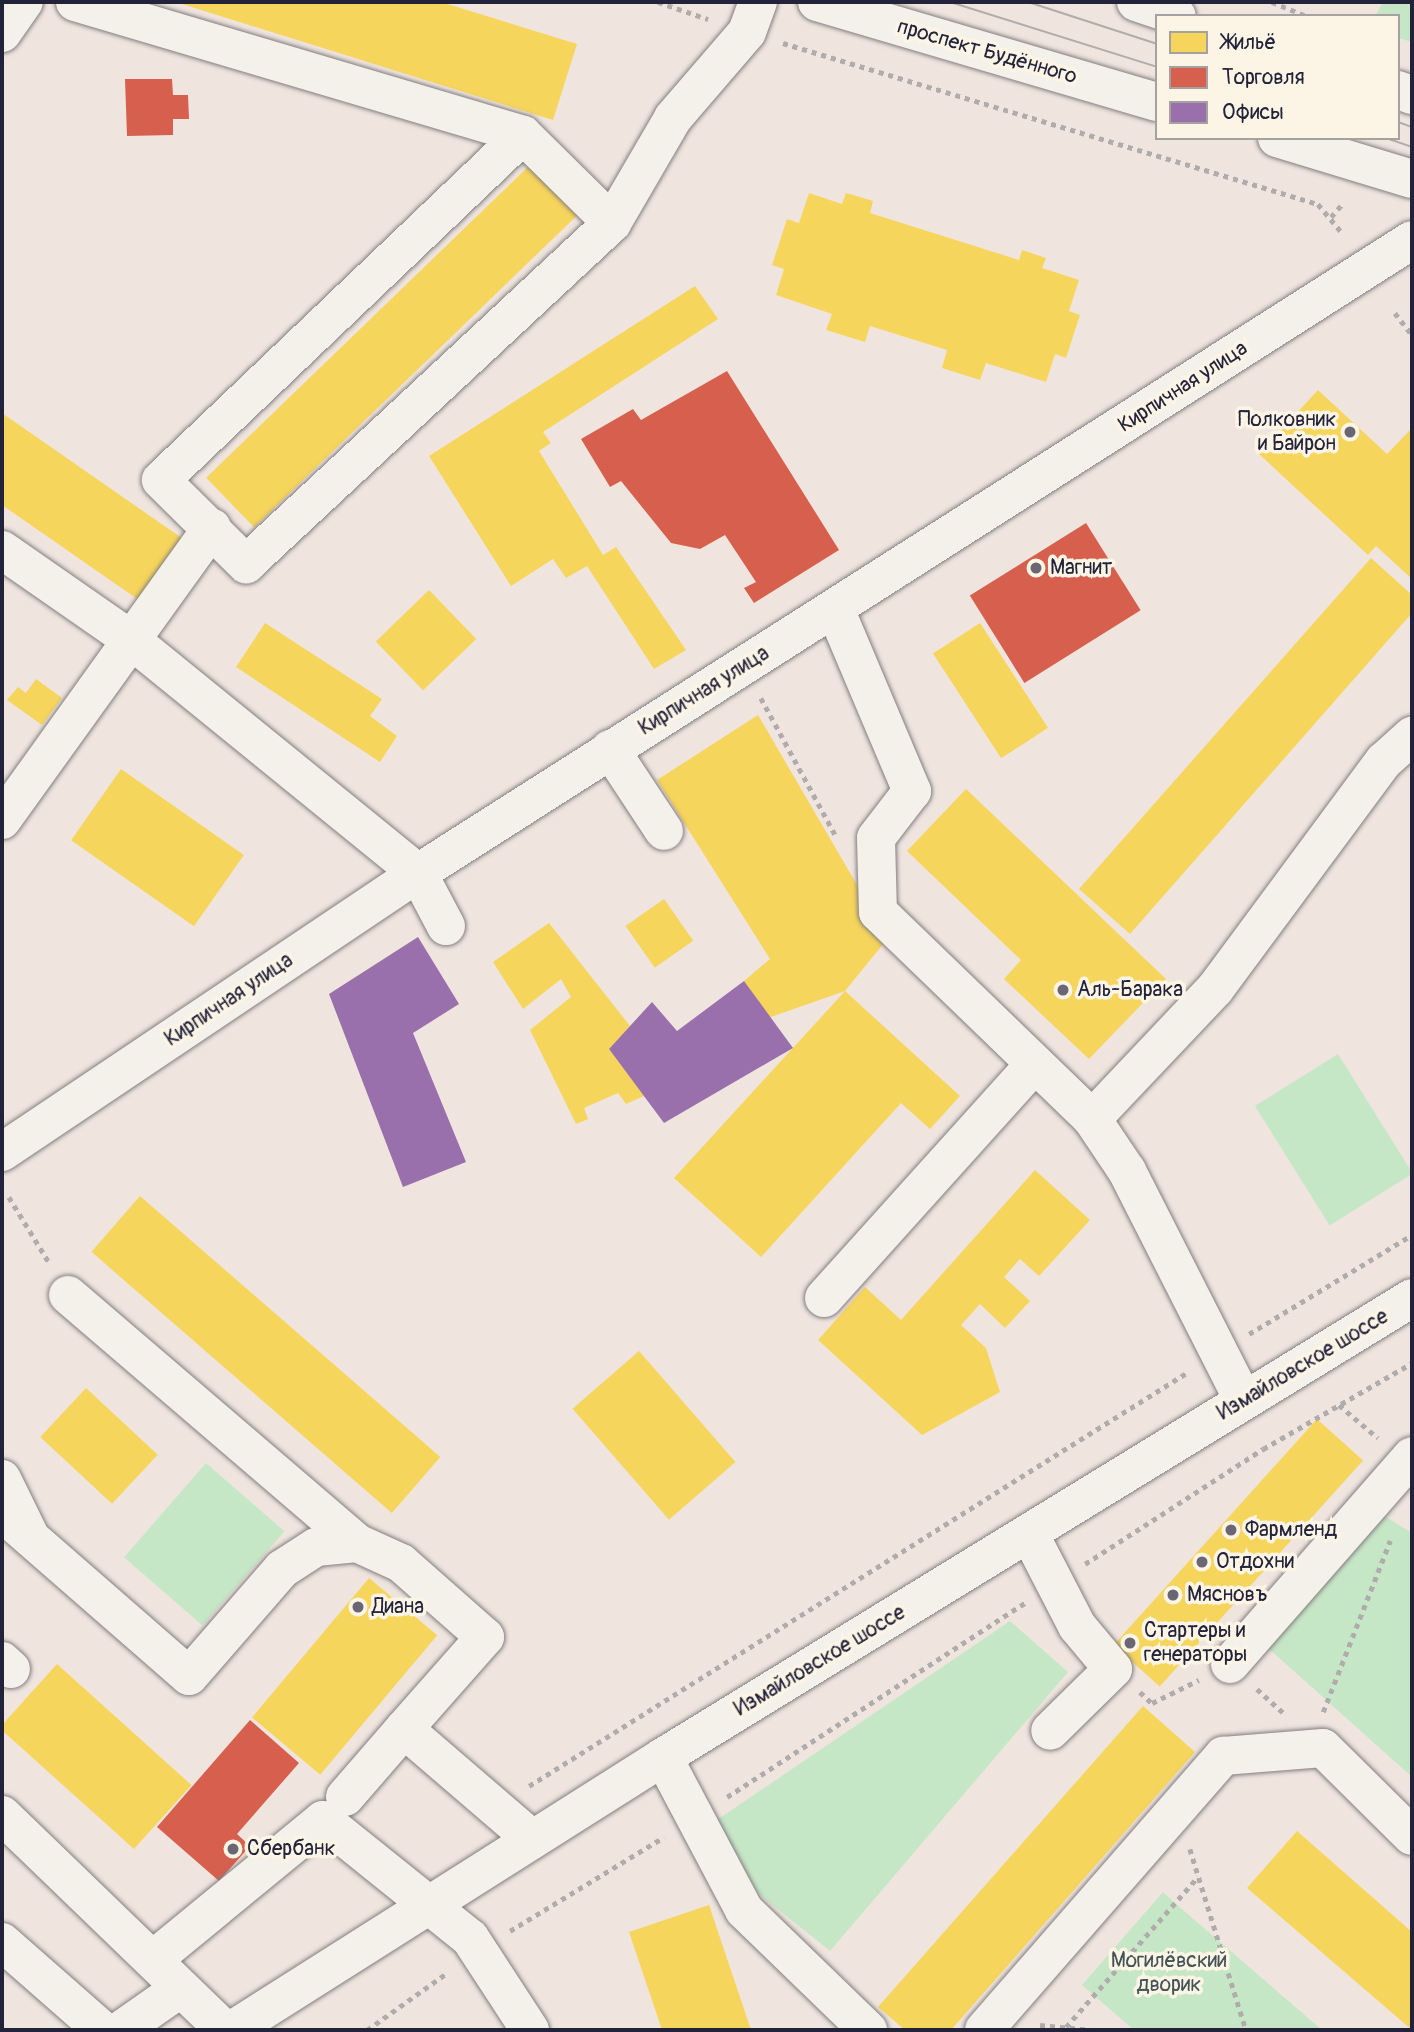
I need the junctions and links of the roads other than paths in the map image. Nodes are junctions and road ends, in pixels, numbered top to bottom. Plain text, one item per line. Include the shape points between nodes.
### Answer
1 (24, 2) edge
2 (75, 2) edge
3 (817, 2) edge
4 (1136, 2) edge
5 (1171, 14) edge
6 (753, 17) edge
7 (2, 33) edge
8 (1155, 101) edge
9 (523, 135) junction
10 (1284, 140) edge
11 (1412, 179) edge
12 (612, 223) junction
13 (1412, 240) edge
14 (212, 528) junction
15 (2, 550) edge
16 (835, 610) junction
17 (130, 639) junction
18 (1412, 736) edge
19 (610, 749) junction
20 (2, 820) edge
21 (663, 831) dead end
22 (418, 873) junction
23 (446, 926) dead end
24 (1035, 1064) junction
25 (1092, 1119) junction
26 (2, 1152) edge
27 (68, 1295) road end
28 (824, 1298) dead end
29 (1412, 1300) edge
30 (1244, 1400) junction
31 (1409, 1459) edge
32 (2, 1479) edge
33 (16, 1524) edge
34 (1029, 1533) junction
35 (356, 1542) junction
36 (1230, 1664) road end
37 (404, 1729) junction
38 (1050, 1731) dead end
39 (663, 1756) junction
40 (345, 1797) dead end
41 (2, 1815) edge
42 (1412, 1836) edge
43 (532, 1839) junction
44 (427, 1905) junction
45 (2, 1942) edge
46 (155, 1958) junction
47 (181, 1988) junction
48 (856, 2027) edge
49 (102, 2030) edge
50 (121, 2030) edge
51 (225, 2030) edge
52 (232, 2030) edge
53 (530, 2030) edge
54 (984, 2030) edge

1 - 7 main road
2 - 9 main road
3 - 8 main road, проспект Будённого
4 - 5 main road
6 - 12 main road via 673,118
9 - 12 main road
9 - 14 main road via 162,480
10 - 11 main road
12 - 14 main road via 246,564
13 - 16 main road, Кирпичная улица
14 - 17 main road
15 - 17 main road
16 - 19 main road, Кирпичная улица
16 - 24 main road via 912,791 876,838 878,912
17 - 20 main road
17 - 22 main road
18 - 25 main road via 1384,761 1214,989
19 - 21 main road
19 - 22 main road, Кирпичная улица
22 - 23 main road
22 - 26 main road, Кирпичная улица
24 - 25 main road
24 - 28 main road
25 - 30 main road via 1127,1171 1215,1355
27 - 35 main road
29 - 30 main road, Измайловское шоссе
30 - 34 main road, Измайловское шоссе
31 - 36 main road
32 - 33 main road
33 - 35 main road via 189,1676 282,1569 316,1547
34 - 38 main road via 1077,1626 1112,1669
34 - 39 main road, Измайловское шоссе
35 - 37 main road via 401,1563 485,1637
37 - 40 main road
37 - 43 main road
39 - 43 main road, Измайловское шоссе
39 - 48 main road via 744,1910
41 - 46 main road
42 - 54 main road via 1317,1743 1223,1756
43 - 44 main road, Измайловское шоссе
44 - 46 main road via 323,1820
44 - 52 main road, Измайловское шоссе
44 - 53 main road via 478,1950
45 - 49 main road
46 - 47 main road
47 - 50 main road
47 - 51 main road

